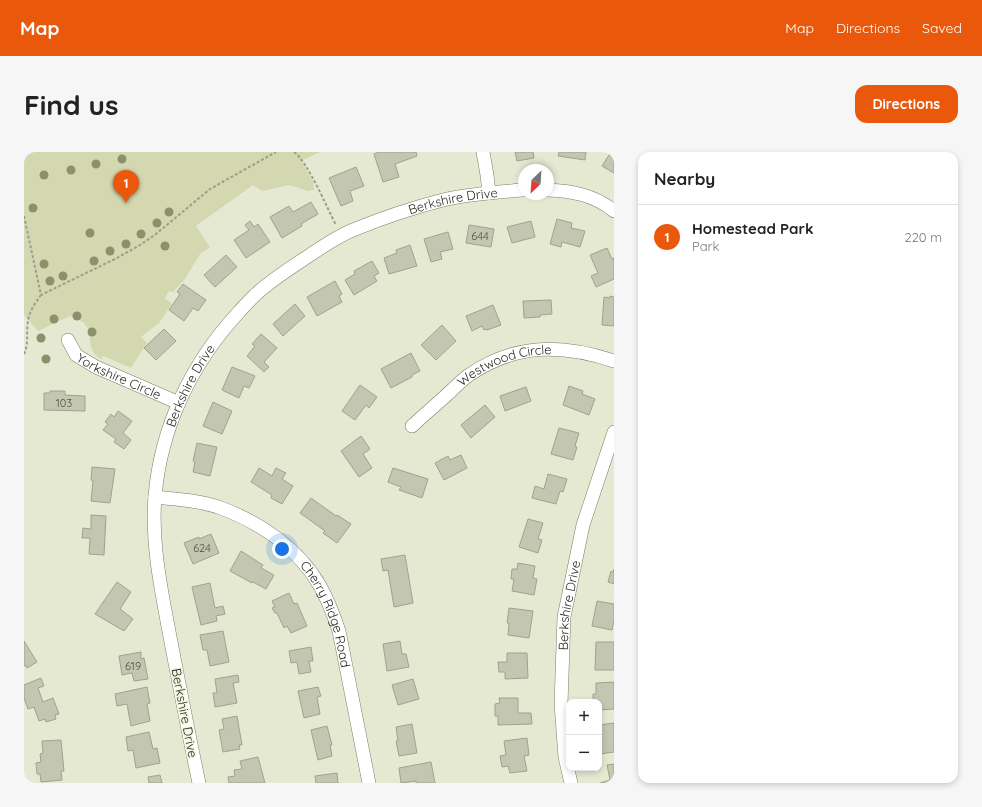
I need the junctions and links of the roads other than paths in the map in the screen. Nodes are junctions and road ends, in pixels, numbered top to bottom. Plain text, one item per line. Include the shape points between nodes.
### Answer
1 (483, 152) edge
2 (554, 190) edge
3 (518, 191) edge
4 (489, 193) junction
5 (614, 211) edge
6 (68, 340) dead end
7 (614, 361) edge
8 (179, 403) junction
9 (412, 426) dead end
10 (614, 432) edge
11 (155, 497) junction
12 (199, 783) edge
13 (369, 783) edge
14 (571, 783) edge

1 - 4 street
2 - 5 street via 589,196
3 - 4 street, Berkshire Drive
4 - 8 street, Berkshire Drive via 444,200 386,217 342,235 278,276 253,297 224,328 190,378
6 - 8 street, Yorkshire Circle via 76,355 96,367
7 - 9 street, Westwood Circle via 569,350 549,349 506,356 468,376
8 - 11 street, Berkshire Drive via 166,437
10 - 14 street, Berkshire Drive via 583,525 564,617 560,704 565,757
11 - 12 street, Berkshire Drive via 156,556
11 - 13 street, Cherry Ridge Road via 221,508 256,524 287,546 308,567 331,608 339,631

